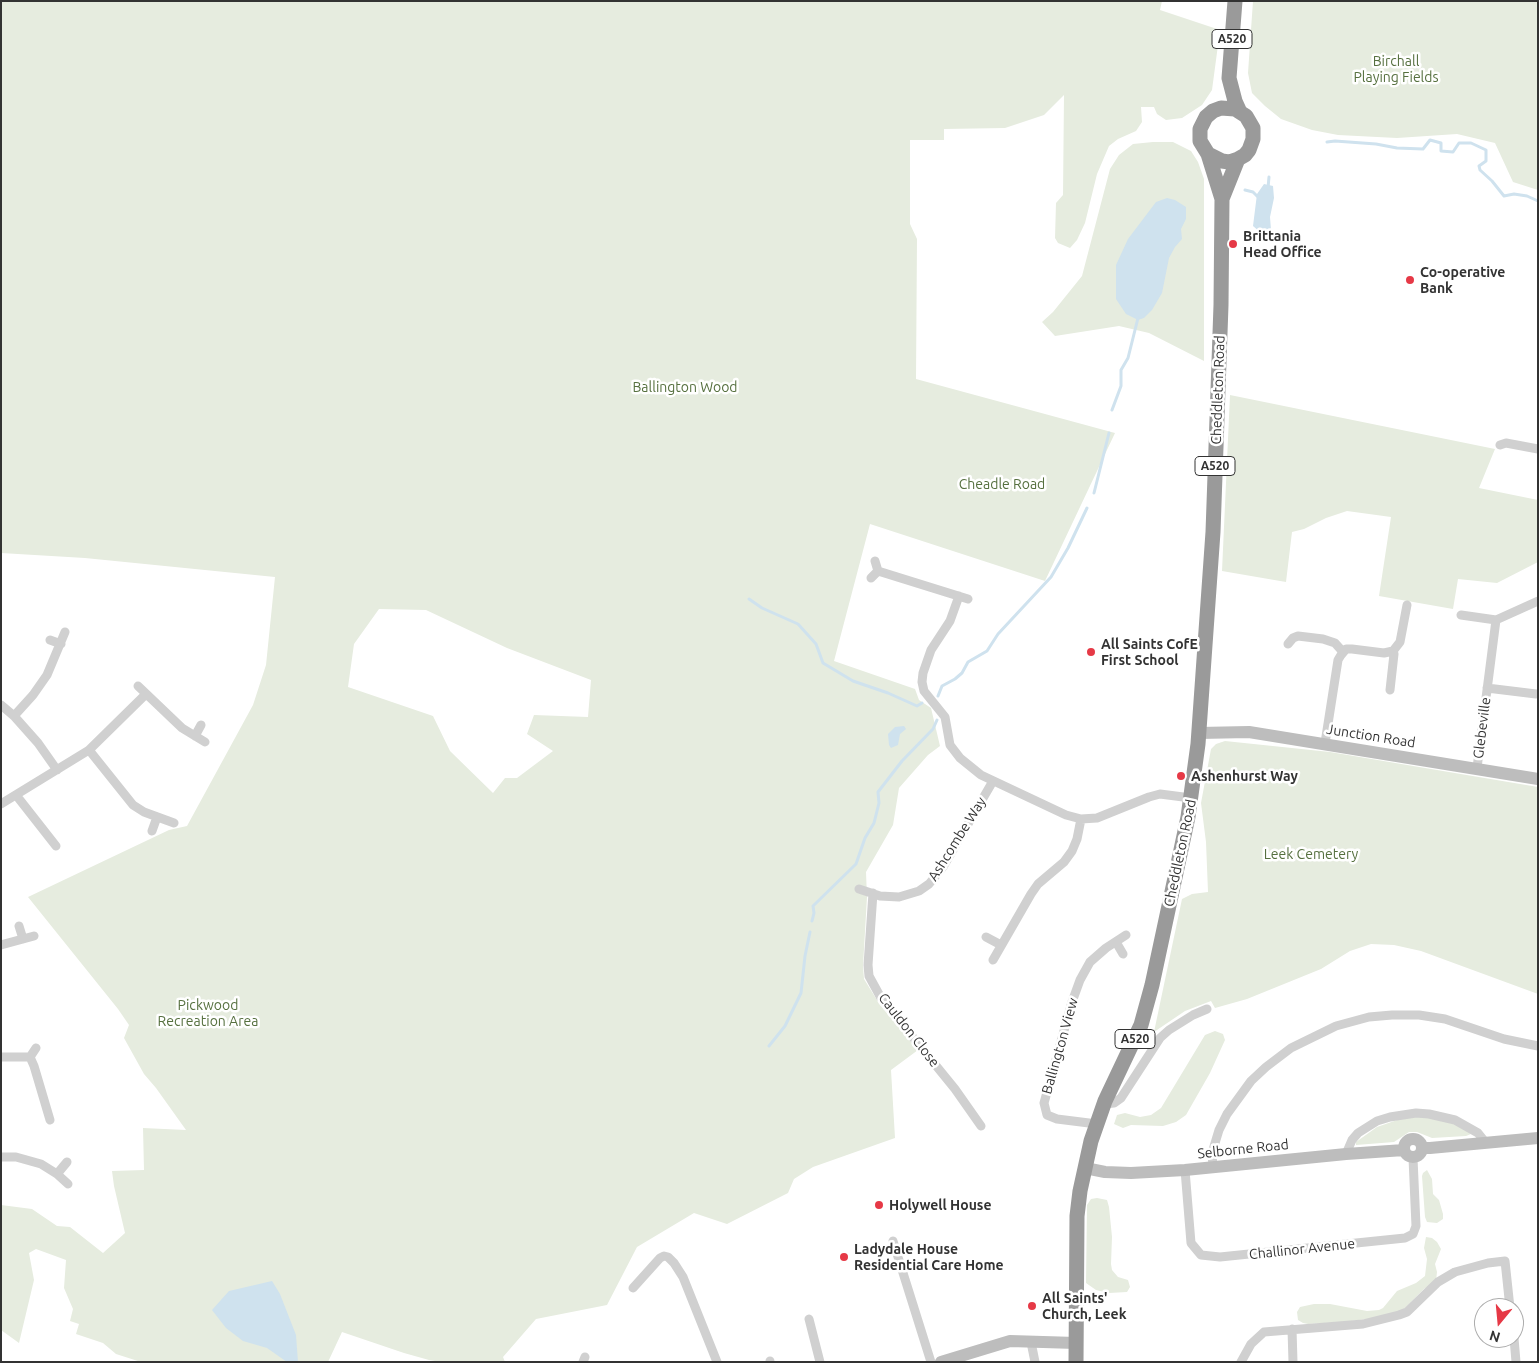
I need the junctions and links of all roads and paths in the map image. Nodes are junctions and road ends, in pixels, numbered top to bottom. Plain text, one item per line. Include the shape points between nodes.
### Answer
1 (1235, 1) edge
2 (1229, 78) junction
3 (1213, 111) junction
4 (1240, 112) junction
5 (1208, 154) junction
6 (1238, 159) junction
7 (1222, 199) junction
8 (1500, 445) dead end
9 (1538, 449) edge
10 (875, 561) dead end
11 (878, 571) junction
12 (871, 578) dead end
13 (959, 596) junction
14 (968, 599) dead end
15 (1538, 601) edge
16 (1407, 605) dead end
17 (1461, 615) dead end
18 (1496, 620) junction
19 (65, 632) dead end
20 (50, 640) dead end
21 (61, 644) junction
22 (1288, 644) dead end
23 (1393, 651) junction
24 (1343, 652) junction
25 (138, 686) dead end
26 (1487, 688) junction
27 (1390, 690) dead end
28 (146, 694) junction
29 (1536, 694) dead end
30 (1, 705) edge
31 (14, 716) junction
32 (201, 725) dead end
33 (1198, 733) junction
34 (195, 736) junction
35 (205, 742) dead end
36 (1325, 743) junction
37 (90, 750) junction
38 (1477, 768) junction
39 (57, 770) junction
40 (1538, 779) edge
41 (993, 781) junction
42 (16, 795) junction
43 (1191, 798) junction
44 (1, 804) edge
45 (157, 817) junction
46 (1081, 819) junction
47 (174, 824) dead end
48 (58, 830) dead end
49 (152, 831) dead end
50 (49, 837) junction
51 (56, 846) dead end
52 (859, 888) dead end
53 (873, 894) junction
54 (19, 926) dead end
55 (34, 936) dead end
56 (1126, 936) dead end
57 (986, 937) dead end
58 (23, 939) junction
59 (1116, 942) junction
60 (1001, 945) junction
61 (1, 946) edge
62 (1124, 954) dead end
63 (992, 960) dead end
64 (1207, 1009) dead end
65 (1538, 1046) edge
66 (36, 1048) dead end
67 (1, 1057) edge
68 (30, 1057) junction
69 (1104, 1104) junction
70 (45, 1115) dead end
71 (1097, 1124) junction
72 (981, 1126) dead end
73 (1538, 1138) edge
74 (1486, 1143) junction
75 (1346, 1154) junction
76 (1408, 1154) junction
77 (1, 1157) edge
78 (67, 1162) dead end
79 (1085, 1168) junction
80 (1213, 1168) junction
81 (1185, 1170) junction
82 (57, 1174) junction
83 (68, 1184) dead end
84 (893, 1241) dead end
85 (633, 1288) dead end
86 (1509, 1298) edge
87 (809, 1319) dead end
88 (1292, 1329) junction
89 (1031, 1342) junction
90 (1076, 1343) junction
91 (1515, 1348) edge
92 (973, 1357) edge
93 (717, 1362) edge
94 (820, 1362) edge
95 (931, 1362) edge
96 (941, 1362) edge
97 (1035, 1362) edge
98 (1076, 1362) edge
99 (1241, 1362) edge
100 (1293, 1362) edge
101 (1516, 1362) edge

1 - 2 highway, Cheddleton Road / A520
2 - 3 highway, Cheddleton Road / A520
2 - 4 highway, Cheddleton Road / A520
3 - 4 highway via 1227,108
3 - 5 highway, Cheddleton Road via 1200,129 1200,141
4 - 6 highway, Cheddleton Road via 1250,121 1254,134 1249,150
5 - 6 highway via 1222,161
5 - 7 highway, Cheddleton Road / A520
6 - 7 highway, Cheddleton Road / A520
7 - 33 highway, Cheddleton Road / A520 via 1213,532
8 - 9 street via 1506,443
10 - 11 street
11 - 12 street
11 - 13 street
13 - 14 street
13 - 41 street via 950,621 931,650 922,682 924,692 945,717 950,745 960,758
15 - 18 street
16 - 23 street via 1400,642
17 - 18 street
18 - 26 street, Glebeville
19 - 21 street
20 - 21 street
21 - 31 street via 41,684
22 - 24 street via 1298,636 1323,639 1335,643
23 - 24 street via 1352,649
23 - 27 street
24 - 36 street via 1338,660
25 - 28 street
26 - 29 street, Glebeville
26 - 38 street, Glebeville
28 - 34 street
28 - 37 street
30 - 31 street
31 - 39 street
32 - 34 street
33 - 36 street, Junction Road via 1249,732
33 - 43 highway, Cheddleton Road / A520
34 - 35 street
36 - 38 street, Junction Road
37 - 39 street
37 - 45 street via 133,805
38 - 40 street, Junction Road
39 - 42 street
41 - 46 street
41 - 53 street, Ashcombe Way via 929,884 907,896
42 - 44 street
42 - 50 street
43 - 46 street via 1160,794 1097,818
43 - 69 highway, Cheddleton Road / A520 via 1141,1025
45 - 47 street
45 - 49 street
46 - 60 street via 1072,850 1064,862 1034,889
48 - 50 street
50 - 51 street
52 - 53 street, Ashcombe Way
53 - 72 street, Cauldon Close via 869,976 881,998
54 - 58 street
55 - 58 street
56 - 59 street, Ballington View
57 - 60 street
58 - 61 street
59 - 62 street
59 - 71 street, Ballington View via 1090,962 1080,980 1044,1103 1047,1114 1057,1119
60 - 63 street
64 - 69 street via 1160,1038 1121,1098
65 - 80 street via 1504,1039 1445,1019 1419,1015 1369,1017 1336,1026 1291,1048 1251,1081 1219,1130 1212,1154
66 - 68 street
67 - 68 street
68 - 70 street
69 - 71 highway, Cheddleton Road / A520
71 - 79 highway, Cheddleton Road / A520
73 - 74 street
74 - 75 street via 1478,1133 1455,1120 1416,1114 1377,1121 1352,1140
74 - 76 street, Selborne Road via 1423,1148 1421,1142 1413,1139 1407,1141
75 - 76 street, Selborne Road
75 - 80 street, Selborne Road
76 - 81 street, Challinor Avenue via 1416,1226 1413,1234 1396,1239 1220,1257 1201,1255 1191,1243
77 - 82 street via 16,1157 41,1164
78 - 82 street
79 - 81 street, Selborne Road via 1113,1173
79 - 90 highway, Cheddleton Road / A520 via 1078,1216
80 - 81 street, Selborne Road
82 - 83 street
84 - 95 street
85 - 93 street via 660,1258 668,1257 674,1262
86 - 88 street via 1505,1261 1455,1272 1438,1282 1406,1312 1387,1319
87 - 94 street
88 - 99 street via 1259,1335
88 - 100 street
89 - 90 street
89 - 92 street via 1010,1341
89 - 97 street
90 - 98 highway, A520
91 - 101 street
92 - 96 street

